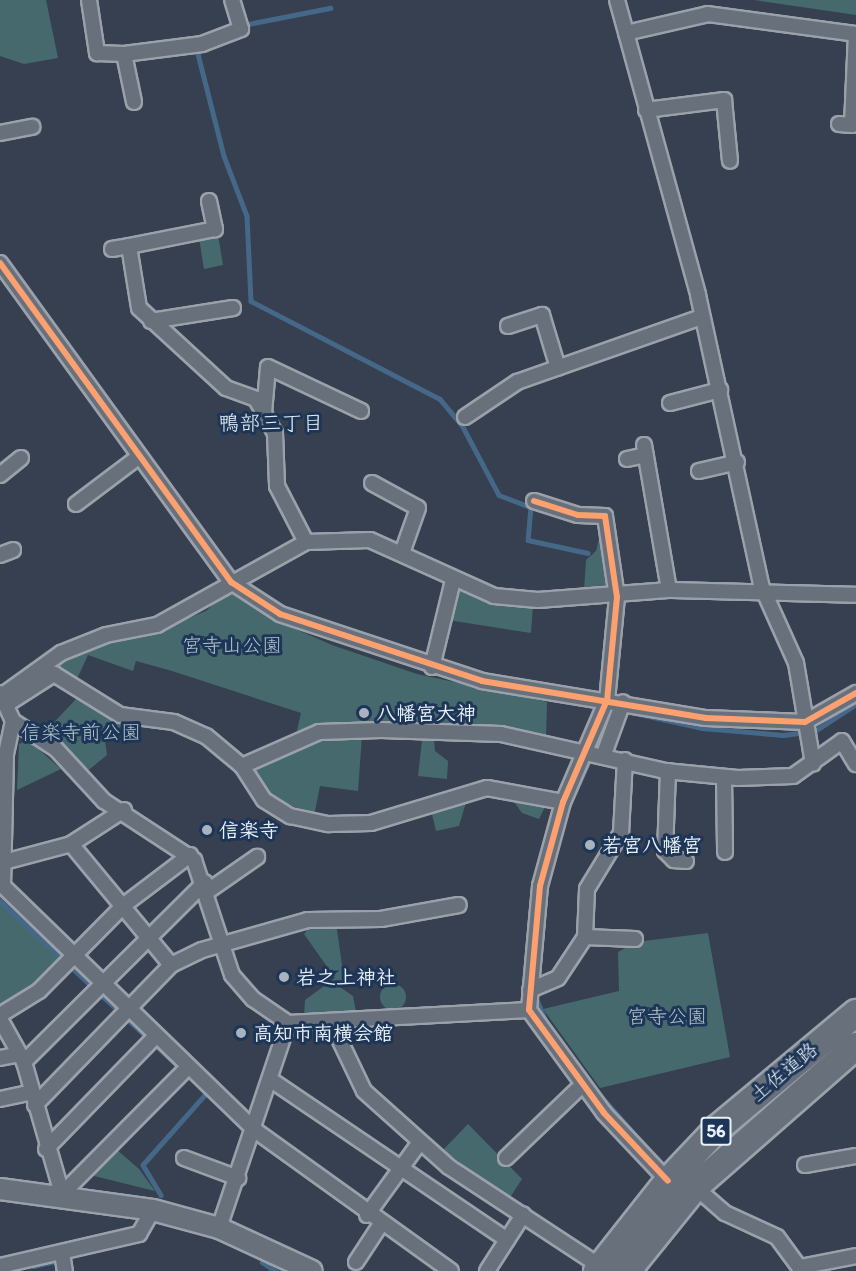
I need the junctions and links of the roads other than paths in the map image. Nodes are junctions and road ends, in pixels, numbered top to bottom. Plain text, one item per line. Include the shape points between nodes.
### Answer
1 (88, 0) edge
2 (232, 0) edge
3 (617, 0) edge
4 (627, 33) junction
5 (856, 34) edge
6 (124, 54) junction
7 (134, 102) dead end
8 (646, 110) junction
9 (839, 124) dead end
10 (32, 127) dead end
11 (0, 133) edge
12 (730, 160) dead end
13 (209, 201) dead end
14 (129, 246) junction
15 (112, 249) dead end
16 (0, 263) edge
17 (232, 308) dead end
18 (702, 317) junction
19 (151, 321) junction
20 (508, 326) dead end
21 (558, 368) junction
22 (720, 390) junction
23 (670, 403) dead end
24 (362, 411) dead end
25 (264, 413) junction
26 (465, 417) dead end
27 (21, 458) dead end
28 (627, 459) dead end
29 (133, 461) junction
30 (737, 462) junction
31 (699, 471) dead end
32 (0, 476) edge
33 (372, 483) dead end
34 (534, 501) dead end
35 (76, 504) dead end
36 (306, 542) junction
37 (402, 553) junction
38 (453, 580) junction
39 (227, 584) junction
40 (669, 590) junction
41 (856, 595) edge
42 (617, 597) junction
43 (767, 597) junction
44 (432, 667) junction
45 (856, 693) edge
46 (2, 698) edge
47 (621, 708) junction
48 (603, 712) junction
49 (13, 721) junction
50 (805, 722) junction
51 (613, 729) junction
52 (3, 748) edge
53 (587, 750) junction
54 (604, 754) junction
55 (625, 760) junction
56 (813, 764) junction
57 (856, 764) edge
58 (242, 766) junction
59 (668, 771) junction
60 (724, 777) junction
61 (563, 802) junction
62 (124, 810) junction
63 (70, 844) junction
64 (725, 852) dead end
65 (189, 855) junction
66 (257, 857) dead end
67 (686, 861) dead end
68 (4, 862) junction
69 (206, 887) junction
70 (124, 905) junction
71 (459, 905) dead end
72 (147, 936) junction
73 (585, 937) junction
74 (635, 939) dead end
75 (221, 947) junction
76 (67, 960) junction
77 (171, 965) junction
78 (97, 989) junction
79 (530, 990) junction
80 (529, 1010) junction
81 (125, 1015) junction
82 (0, 1017) edge
83 (847, 1020) edge
84 (331, 1022) junction
85 (288, 1023) junction
86 (152, 1040) junction
87 (855, 1047) edge
88 (0, 1058) edge
89 (22, 1058) junction
90 (184, 1071) junction
91 (271, 1080) junction
92 (582, 1085) junction
93 (0, 1099) edge
94 (33, 1099) junction
95 (256, 1131) junction
96 (420, 1142) junction
97 (46, 1149) junction
98 (856, 1156) edge
99 (184, 1158) dead end
100 (506, 1158) dead end
101 (805, 1165) dead end
102 (400, 1169) junction
103 (238, 1178) junction
104 (668, 1181) junction
105 (695, 1187) junction
106 (0, 1189) edge
107 (62, 1194) junction
108 (153, 1210) junction
109 (367, 1215) junction
110 (523, 1215) junction
111 (381, 1224) junction
112 (219, 1228) junction
113 (507, 1240) junction
114 (62, 1253) junction
115 (856, 1256) edge
116 (356, 1262) dead end
117 (0, 1266) edge
118 (27, 1266) edge
119 (803, 1268) edge
120 (599, 1269) edge
121 (65, 1271) edge
122 (312, 1271) edge
123 (451, 1271) edge
124 (487, 1271) edge
125 (627, 1271) edge

1 - 6 street via 97,53
2 - 6 street via 241,29 202,44
3 - 4 street
4 - 5 street via 708,14
4 - 8 street
5 - 9 street via 852,125
6 - 7 street
8 - 12 street via 724,100
8 - 18 street
10 - 11 street
13 - 14 street via 215,229
14 - 15 street
14 - 19 street via 140,308
16 - 29 street
17 - 19 street
18 - 21 street
18 - 22 street
19 - 25 street via 226,388 256,399
20 - 21 street via 542,315
21 - 26 street via 517,382
22 - 23 street
22 - 30 street
24 - 25 street via 268,367
25 - 36 street via 275,433 277,486
27 - 32 street
28 - 40 street via 645,450
29 - 35 street
29 - 39 street
30 - 31 street
30 - 43 street
33 - 37 street via 418,508
34 - 42 street via 578,515 605,516
36 - 37 street via 352,537
36 - 39 street
37 - 38 street
38 - 42 street via 489,596
38 - 44 street
39 - 44 street via 280,614
39 - 46 street via 158,625 106,635 61,653
40 - 42 street
40 - 43 street
41 - 43 street
42 - 48 street
43 - 50 street via 796,663
44 - 48 street
45 - 50 street
46 - 49 street
46 - 58 street via 54,674 120,715 174,722 206,736
47 - 48 street
47 - 50 street via 706,718
47 - 51 street
48 - 51 street
48 - 53 street
49 - 52 street
49 - 62 street via 56,749 104,801
50 - 56 street
51 - 54 street
52 - 68 street
53 - 54 street
53 - 58 street via 501,734 319,732
53 - 61 street
54 - 55 street
55 - 59 street
55 - 73 street via 621,833 587,889
56 - 57 street via 842,741
56 - 60 street via 794,776
58 - 61 street via 264,800 290,816 329,824 371,823 487,788
59 - 60 street
59 - 67 street via 665,851 674,860
60 - 64 street
61 - 79 street via 540,886
62 - 63 street
62 - 65 street
63 - 68 street
63 - 70 street
65 - 69 street
65 - 70 street
66 - 69 street
68 - 76 street via 3,885
69 - 72 street
69 - 75 street
70 - 72 street
70 - 76 street
71 - 75 street via 381,919 308,920
72 - 77 street
72 - 78 street
73 - 74 street
73 - 79 street via 558,978
75 - 77 street
75 - 85 street via 232,975 253,999
76 - 78 street
76 - 82 street via 20,1006
77 - 81 street
78 - 81 street
78 - 89 street
79 - 80 street
80 - 84 street
80 - 92 street
81 - 86 street
81 - 94 street
82 - 89 street
83 - 87 street
83 - 104 highway, 土佐道路 / 56 via 718,1128
84 - 85 street
84 - 96 street via 364,1091
85 - 91 street
86 - 90 street
86 - 97 street
87 - 105 highway, 土佐道路 / 56
88 - 89 street
89 - 94 street
90 - 95 street
90 - 107 street
91 - 95 street
91 - 102 street
92 - 100 street
92 - 104 street
93 - 94 street
94 - 97 street
95 - 103 street
95 - 109 street
96 - 102 street
96 - 110 street via 449,1167
97 - 107 street
98 - 101 street
99 - 103 street
102 - 109 street
102 - 113 street
103 - 112 street
104 - 120 highway, 土佐道路 / 56
105 - 119 street via 725,1213 777,1237
105 - 125 highway, 土佐道路 / 56
106 - 107 street
107 - 108 street
108 - 112 street
108 - 114 street via 139,1234
109 - 111 street
110 - 113 street
110 - 120 street
111 - 116 street
111 - 123 street
112 - 122 street
113 - 124 street
114 - 118 street
114 - 121 street
115 - 119 street
117 - 118 street

